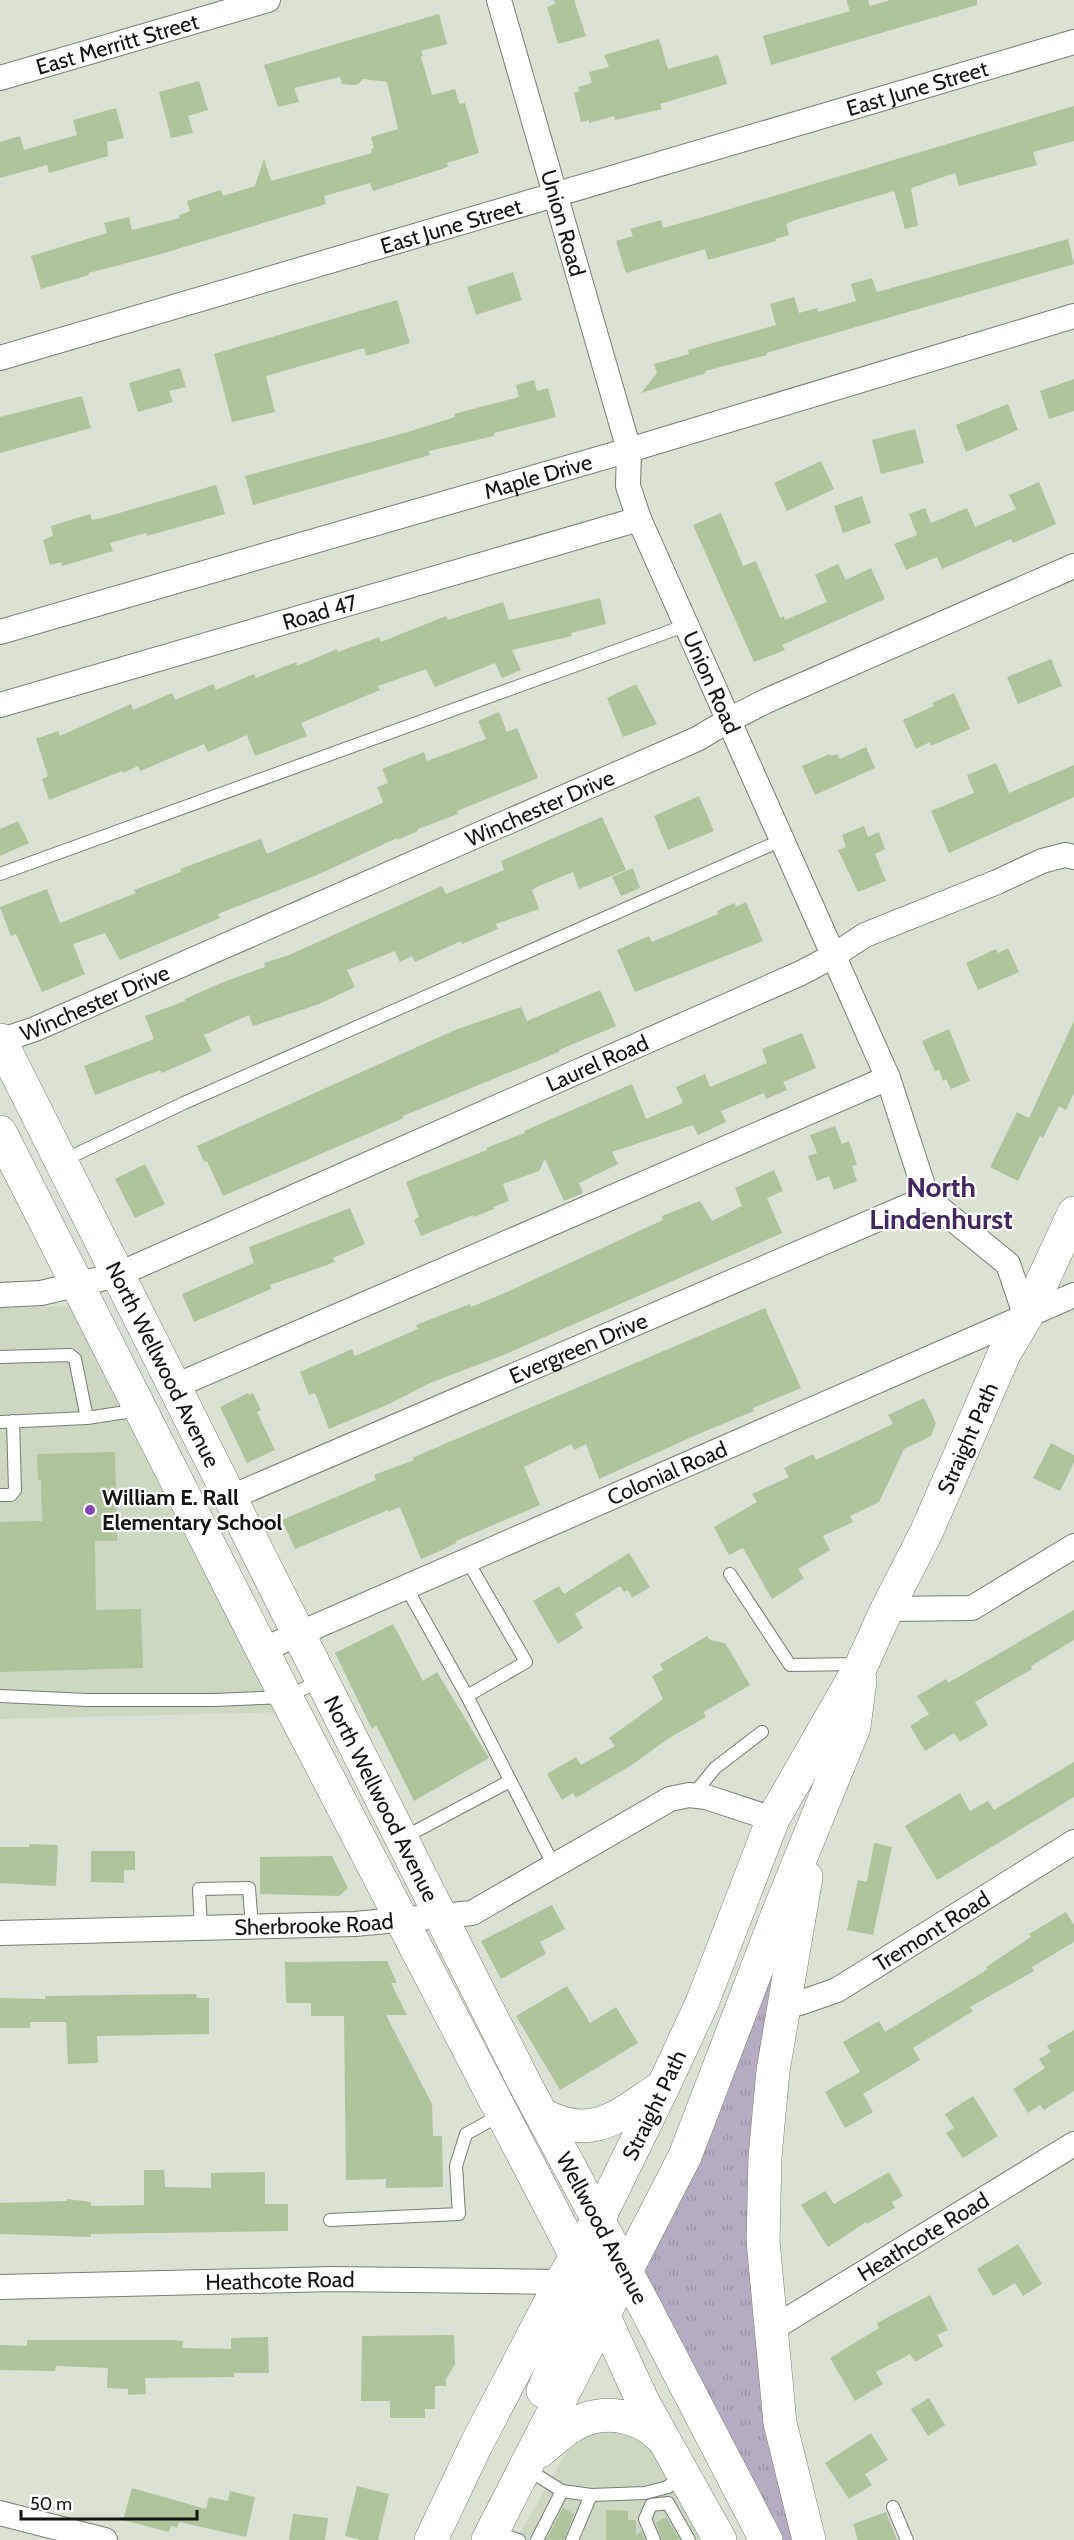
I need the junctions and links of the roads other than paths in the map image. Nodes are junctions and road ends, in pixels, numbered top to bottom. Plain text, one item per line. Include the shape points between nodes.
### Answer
1 (268, 0) edge
2 (499, 0) edge
3 (1074, 42) edge
4 (0, 78) edge
5 (556, 193) junction
6 (1074, 315) edge
7 (0, 358) edge
8 (629, 450) junction
9 (639, 519) junction
10 (1074, 566) edge
11 (687, 626) junction
12 (0, 632) edge
13 (0, 705) edge
14 (729, 720) junction
15 (782, 840) junction
16 (1074, 857) edge
17 (0, 874) edge
18 (833, 956) junction
19 (0, 1040) edge
20 (888, 1078) junction
21 (3, 1143) edge
22 (61, 1161) junction
23 (927, 1198) junction
24 (1074, 1213) edge
25 (117, 1275) junction
26 (77, 1285) junction
27 (0, 1295) edge
28 (1074, 1296) edge
29 (1026, 1317) junction
30 (0, 1357) edge
31 (173, 1387) junction
32 (140, 1410) junction
33 (87, 1418) junction
34 (6, 1421) edge
35 (0, 1495) edge
36 (229, 1498) junction
37 (1074, 1546) edge
38 (467, 1560) junction
39 (730, 1574) dead end
40 (406, 1587) junction
41 (887, 1609) junction
42 (298, 1634) junction
43 (262, 1650) junction
44 (862, 1664) junction
45 (322, 1680) junction
46 (0, 1696) edge
47 (468, 1696) junction
48 (286, 1697) junction
49 (762, 1732) dead end
50 (510, 1781) junction
51 (693, 1795) junction
52 (773, 1819) junction
53 (814, 1822) junction
54 (401, 1839) junction
55 (1074, 1842) edge
56 (554, 1866) junction
57 (440, 1914) junction
58 (402, 1919) junction
59 (252, 1927) junction
60 (201, 1928) junction
61 (0, 1933) edge
62 (784, 2006) junction
63 (663, 2087) junction
64 (503, 2114) junction
65 (541, 2114) junction
66 (1074, 2144) edge
67 (330, 2220) dead end
68 (597, 2220) junction
69 (626, 2274) junction
70 (576, 2275) junction
71 (0, 2287) edge
72 (605, 2316) junction
73 (772, 2329) junction
74 (661, 2436) junction
75 (529, 2463) junction
76 (681, 2474) junction
77 (562, 2491) junction
78 (645, 2493) junction
79 (591, 2495) junction
80 (651, 2505) junction
81 (893, 2507) dead end
82 (0, 2513) edge
83 (500, 2532) edge
84 (105, 2540) edge
85 (431, 2540) edge
86 (537, 2540) edge
87 (572, 2540) edge
88 (654, 2540) edge
89 (689, 2540) edge
90 (720, 2540) edge
91 (766, 2540) edge
92 (808, 2540) edge
93 (907, 2540) edge

1 - 4 street, East Merritt Street
2 - 5 street, Union Road
3 - 5 street, East June Street
5 - 7 street, East June Street
5 - 8 street, Union Road
6 - 8 street, Maple Drive
8 - 9 street, Union Road via 628,486
8 - 12 street, Maple Drive
9 - 11 street, Union Road
9 - 13 street, Road 47
10 - 14 street, Winchester Drive
11 - 14 street, Union Road
11 - 17 lane
14 - 15 street, Union Road
14 - 19 street, Winchester Drive via 697,739 46,1024
15 - 18 street, Union Road
15 - 22 lane
16 - 18 street, Laurel Road via 1065,855 1042,861 865,935
18 - 20 street, Union Road
18 - 25 street, Laurel Road
19 - 22 main road, North Wellwood Avenue
20 - 23 street, Union Road
20 - 31 street
21 - 26 main road, Wellwood Avenue
22 - 25 main road, North Wellwood Avenue
23 - 29 street via 1008,1264
23 - 36 street, Evergreen Drive
24 - 29 main road, Straight Path
25 - 26 street, Laurel Road
25 - 31 main road, North Wellwood Avenue
26 - 27 street, Laurel Road via 41,1293
26 - 32 main road, Wellwood Avenue
28 - 29 street, Colonial Road
29 - 38 street, Colonial Road
29 - 41 main road, Straight Path via 1005,1352 926,1533
30 - 33 lane via 70,1355 75,1359
31 - 36 main road, North Wellwood Avenue
32 - 33 lane
32 - 43 main road, Wellwood Avenue
33 - 34 lane
34 - 35 lane via 15,1490 11,1495
36 - 42 main road, North Wellwood Avenue
37 - 41 street via 972,1608
38 - 40 street, Colonial Road
38 - 47 lane via 526,1662
39 - 44 lane via 790,1665
40 - 42 street, Colonial Road
40 - 47 lane
41 - 44 main road, Straight Path
42 - 43 street, Colonial Road
42 - 45 main road, North Wellwood Avenue
43 - 48 main road, Wellwood Avenue
44 - 52 main road, Straight Path
44 - 53 main road, Straight Path via 854,1728
45 - 48 lane
45 - 54 main road, North Wellwood Avenue
46 - 48 lane via 87,1700
47 - 50 lane
48 - 58 main road, Wellwood Avenue
49 - 51 lane via 715,1768
50 - 54 lane
50 - 56 lane
51 - 52 street
51 - 56 street, Sherbrooke Road via 670,1799
52 - 63 main road, Straight Path via 702,2003
53 - 62 main road
53 - 69 main road, Straight Path via 703,2113
54 - 57 main road, North Wellwood Avenue
55 - 62 street, Tremont Road via 837,1990
56 - 57 street, Sherbrooke Road via 472,1913
57 - 58 street, Sherbrooke Road
57 - 65 main road, Wellwood Avenue
58 - 59 street, Sherbrooke Road
58 - 64 main road, Wellwood Avenue
59 - 60 street, Sherbrooke Road
59 - 60 lane via 249,1888 239,1888 199,1889
60 - 61 street, Sherbrooke Road
62 - 73 main road via 765,2157 763,2241
63 - 65 main road via 597,2126 573,2127
63 - 68 main road, Straight Path
64 - 67 lane via 466,2134 456,2166 459,2214
64 - 70 main road, Wellwood Avenue
65 - 68 main road, Wellwood Avenue
66 - 73 street, Heathcote Road
68 - 69 main road, Wellwood Avenue
68 - 70 main road, Straight Path
69 - 72 main road, Straight Path
69 - 91 main road, Wellwood Avenue
70 - 71 street, Heathcote Road
70 - 72 main road, Wellwood Avenue
70 - 83 main road via 519,2446
70 - 85 main road, Straight Path via 476,2445
72 - 74 main road, Wellwood Avenue
72 - 75 main road, Straight Path
73 - 92 main road via 780,2422
74 - 75 main road via 632,2418 595,2417 569,2427
74 - 76 main road, Wellwood Avenue
75 - 77 lane
75 - 83 main road, Straight Path
76 - 78 lane via 668,2487
76 - 90 main road, Wellwood Avenue
77 - 79 lane
77 - 86 lane
78 - 79 lane
78 - 80 lane
79 - 87 lane
80 - 88 lane via 645,2518
80 - 89 lane via 668,2503
81 - 93 lane
82 - 84 street

